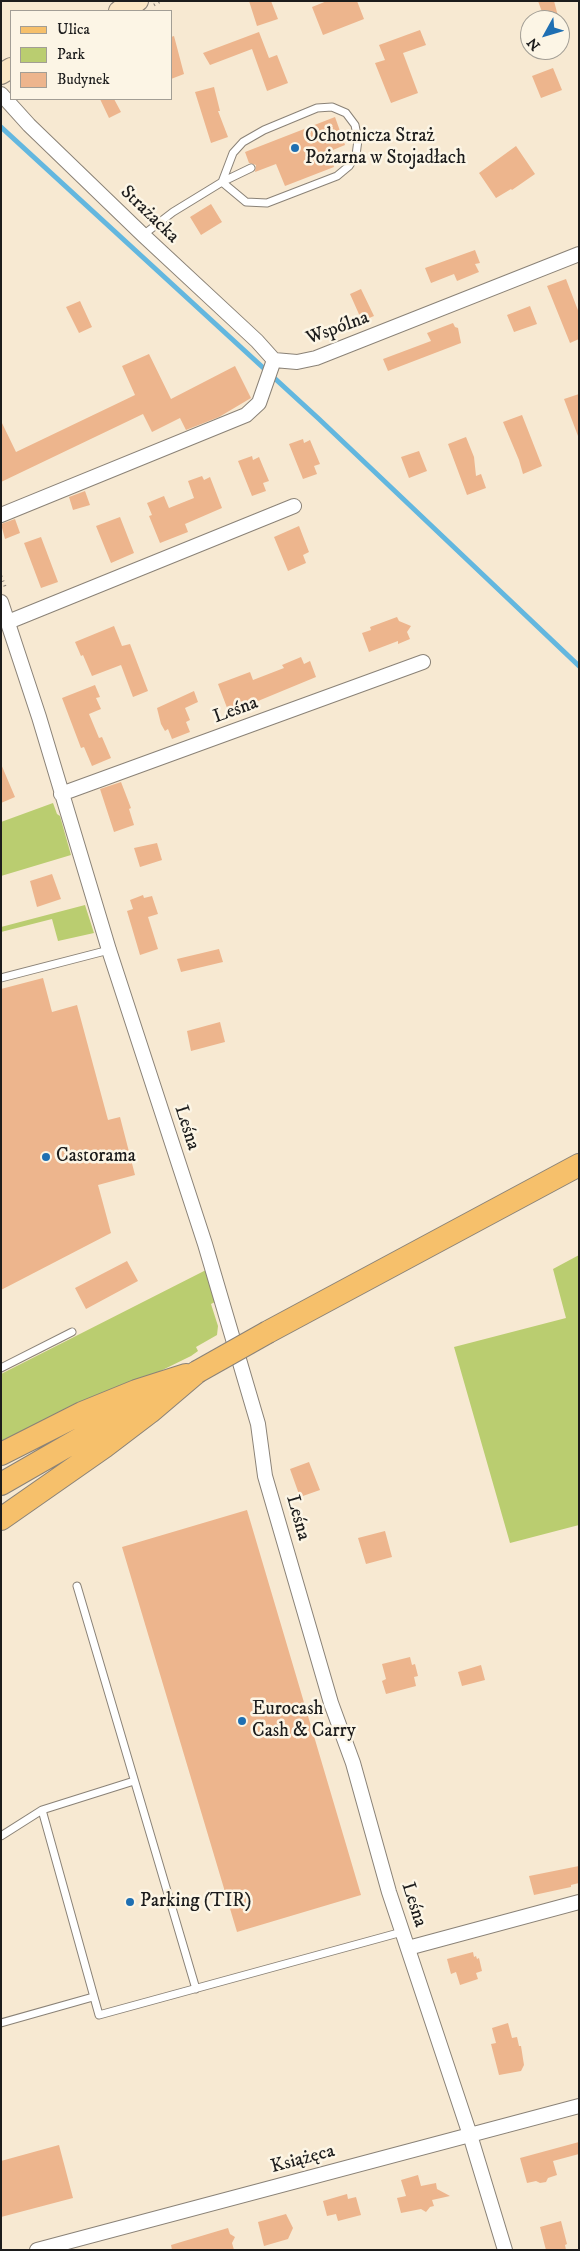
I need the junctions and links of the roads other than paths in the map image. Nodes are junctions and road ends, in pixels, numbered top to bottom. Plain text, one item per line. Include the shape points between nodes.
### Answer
1 (138, 1) edge
2 (121, 10) edge
3 (1, 94) edge
4 (251, 168) dead end
5 (222, 182) junction
6 (143, 235) junction
7 (579, 254) edge
8 (273, 362) junction
9 (294, 506) dead end
10 (1, 514) edge
11 (1, 602) edge
12 (8, 622) junction
13 (423, 662) dead end
14 (61, 794) junction
15 (108, 950) junction
16 (1, 978) edge
17 (579, 1165) edge
18 (72, 1332) dead end
19 (1, 1368) edge
20 (197, 1372) junction
21 (1, 1454) edge
22 (1, 1484) edge
23 (1, 1519) edge
24 (77, 1586) dead end
25 (134, 1781) junction
26 (42, 1810) junction
27 (1, 1836) edge
28 (579, 1902) edge
29 (402, 1932) junction
30 (408, 1948) junction
31 (196, 1989) junction
32 (93, 1997) junction
33 (1, 2023) edge
34 (579, 2106) edge
35 (470, 2135) junction
36 (38, 2250) edge
37 (505, 2250) edge

1 - 2 street
3 - 6 street, Strażacka
4 - 5 lane
5 - 5 lane via 233,153 243,142 264,130 317,108 332,107 346,113 355,126 358,140 356,155 349,166 336,176 266,203 246,202
5 - 6 lane
6 - 8 street, Strażacka via 257,340
7 - 8 street, Wspólna via 316,358
8 - 10 street via 259,403 246,416
9 - 12 street
11 - 12 street, Leśna
12 - 14 street, Leśna
13 - 14 street, Leśna
14 - 15 street, Leśna
15 - 16 lane
15 - 29 street, Leśna via 222,1300 258,1424 265,1476
17 - 20 main road, bridge
18 - 19 lane
20 - 21 main road via 136,1391 82,1413
20 - 22 main road
20 - 23 main road via 104,1447
24 - 25 lane
25 - 26 lane
25 - 31 lane
26 - 27 lane
26 - 32 lane
28 - 30 street
29 - 30 street, Leśna
29 - 31 lane
30 - 35 street, Leśna
31 - 32 lane via 99,2015
32 - 33 lane
34 - 35 street, Książęca
35 - 36 street, Książęca
35 - 37 street, Leśna

